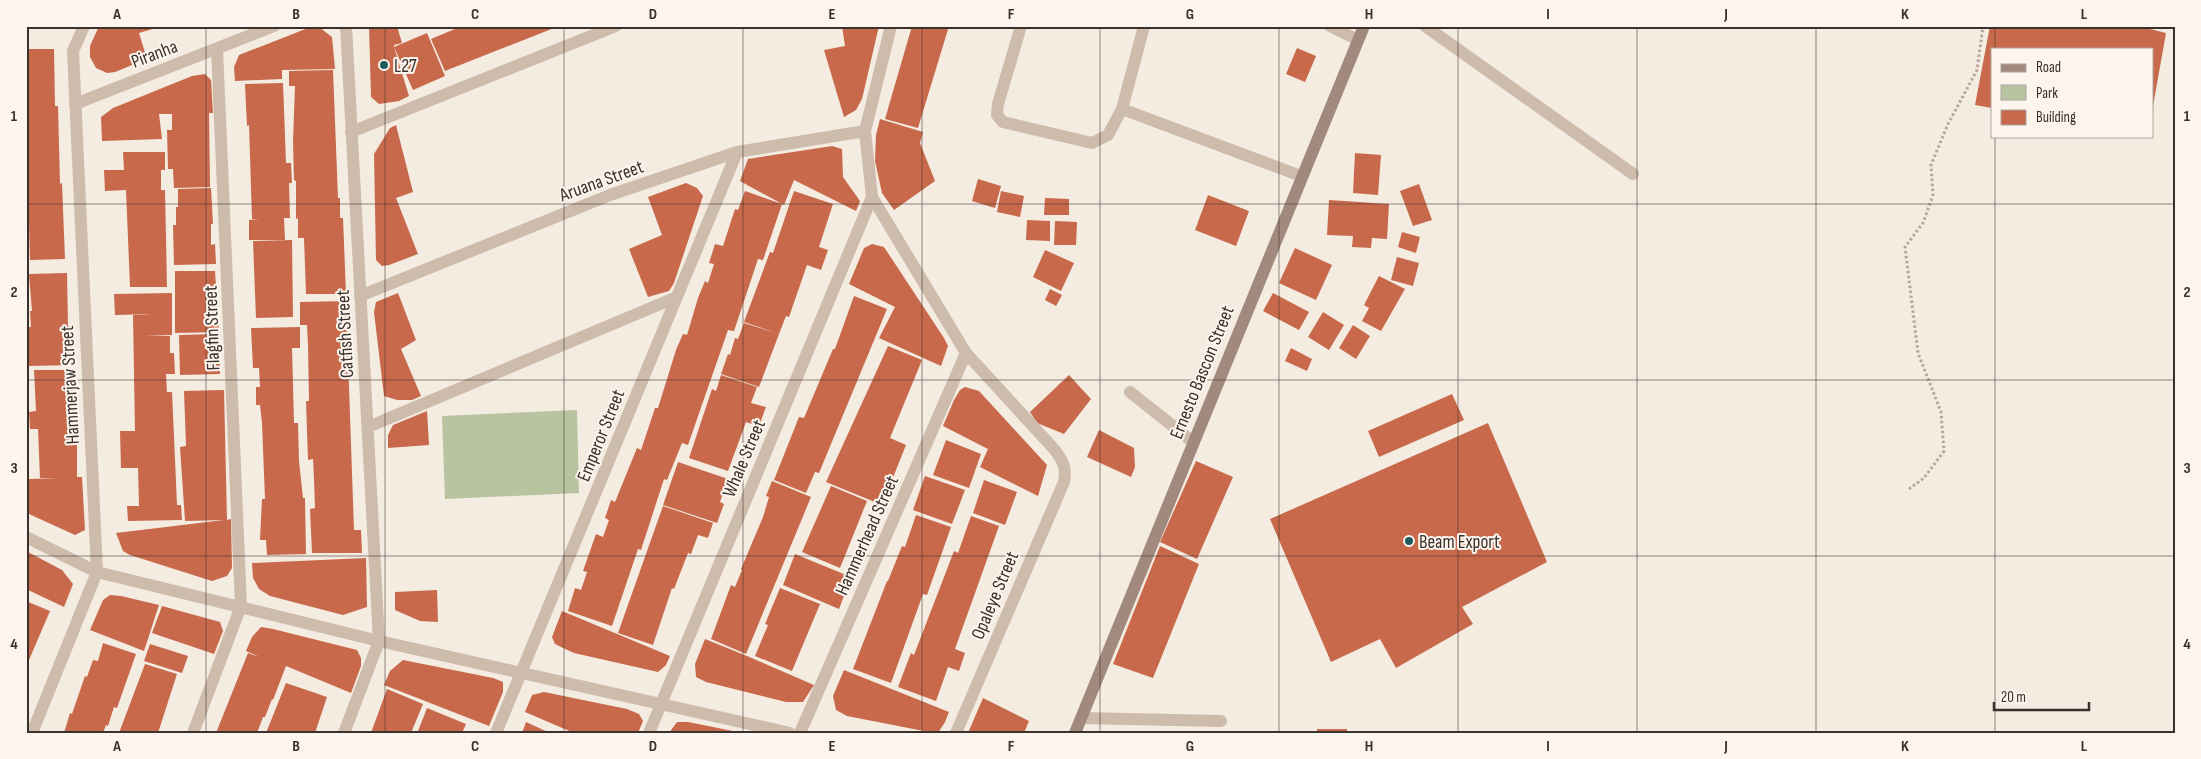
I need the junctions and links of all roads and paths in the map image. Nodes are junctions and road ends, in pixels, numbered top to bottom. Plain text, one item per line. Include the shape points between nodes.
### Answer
1 (84, 26) edge
2 (274, 26) edge
3 (346, 26) edge
4 (616, 26) edge
5 (891, 26) edge
6 (1021, 26) edge
7 (1144, 26) edge
8 (1330, 26) edge
9 (1364, 26) edge
10 (1425, 26) edge
11 (1983, 26) edge
12 (1358, 40) junction
13 (217, 49) junction
14 (75, 104) junction
15 (1122, 110) junction
16 (865, 131) junction
17 (351, 132) junction
18 (737, 152) junction
19 (1632, 174) dead end
20 (1301, 176) junction
21 (872, 197) junction
22 (360, 296) junction
23 (677, 297) junction
24 (966, 353) junction
25 (1130, 392) dead end
26 (368, 427) junction
27 (1193, 442) junction
28 (1909, 489) dead end
29 (26, 537) edge
30 (97, 572) junction
31 (241, 606) junction
32 (379, 640) junction
33 (522, 671) junction
34 (660, 703) junction
35 (1081, 718) junction
36 (1221, 721) dead end
37 (32, 733) edge
38 (194, 733) edge
39 (344, 733) edge
40 (496, 733) edge
41 (649, 733) edge
42 (790, 733) edge
43 (800, 733) edge
44 (956, 733) edge
45 (1075, 733) edge

1 - 14 street, Hammerjaw Street via 73,50
2 - 13 street, Piranha
3 - 17 street, Catfish Street
4 - 17 street
5 - 16 street
6 - 15 street via 998,104 997,116 1003,122 1092,143 1108,135
7 - 15 street
8 - 12 street
9 - 12 street, Ernesto Bascon Street
10 - 19 street
11 - 28 path via 1977,70 1948,124 1931,165 1933,195 1923,224 1905,246 1918,353 1941,412 1944,450 1924,478
12 - 20 street, Ernesto Bascon Street
13 - 14 street, Piranha
13 - 31 street, Flagfin Street
14 - 30 street, Hammerjaw Street
15 - 20 street
16 - 18 street, Aruana Street
16 - 21 street
17 - 22 street, Catfish Street
18 - 22 street, Aruana Street via 610,195
18 - 23 street, Emperor Street
20 - 27 street, Ernesto Bascon Street
21 - 24 street
21 - 34 street, Whale Street
22 - 26 street, Catfish Street
23 - 26 street
23 - 33 street, Emperor Street
24 - 43 street, Hammerhead Street
24 - 44 street, Opaleye Street via 1054,449 1064,462 1066,473
25 - 27 street
26 - 32 street, Catfish Street
27 - 35 street, Ernesto Bascon Street
29 - 30 street
30 - 31 street
30 - 37 street, Hammerjaw Street
31 - 32 street
31 - 38 street
32 - 33 street
32 - 39 street
33 - 34 street
33 - 40 street, Emperor Street
34 - 41 street, Whale Street
34 - 42 street
35 - 36 street
35 - 45 street, Ernesto Bascon Street

